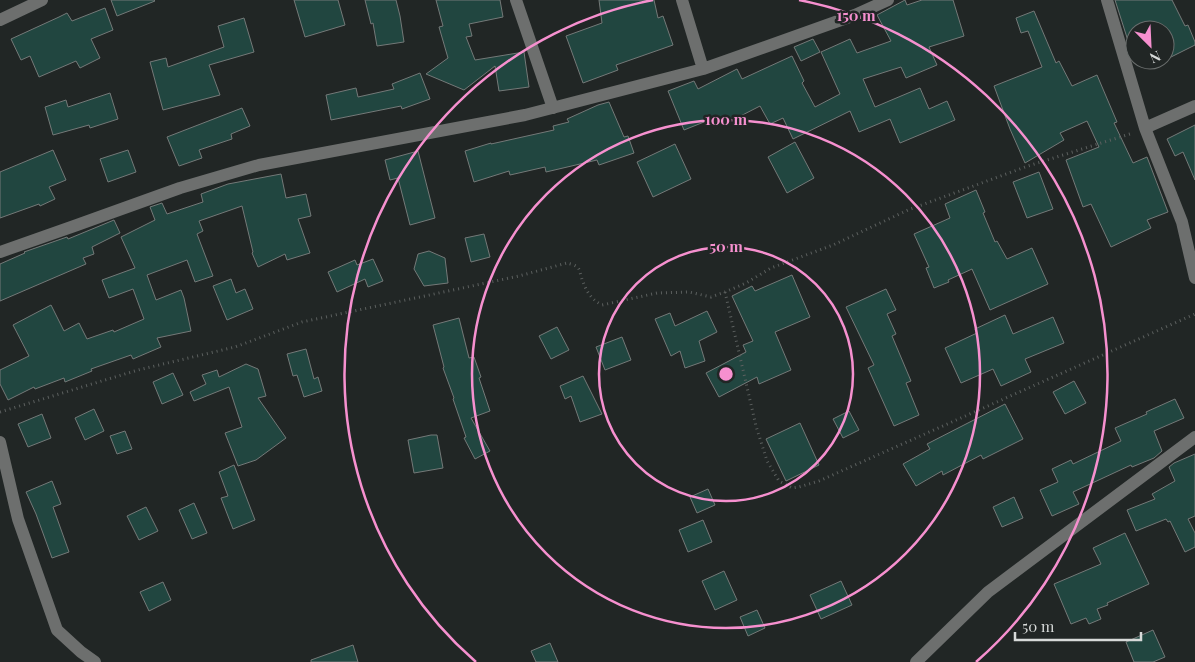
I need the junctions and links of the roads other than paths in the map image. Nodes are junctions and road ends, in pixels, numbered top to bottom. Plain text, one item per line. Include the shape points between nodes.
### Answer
1 (42, 0) edge
2 (516, 0) edge
3 (682, 0) edge
4 (888, 0) edge
5 (1107, 0) edge
6 (0, 20) edge
7 (703, 69) junction
8 (1195, 106) edge
9 (553, 108) junction
10 (1145, 128) junction
11 (0, 252) edge
12 (1195, 278) edge
13 (1195, 437) edge
14 (0, 442) edge
15 (95, 662) edge
16 (916, 662) edge

1 - 6 street
2 - 9 street
3 - 7 street
4 - 7 street via 855,15
5 - 10 street
7 - 9 street
8 - 10 street
9 - 11 street via 259,165 180,188
10 - 12 street via 1182,222
13 - 16 street via 988,592
14 - 15 street via 18,519 57,630

